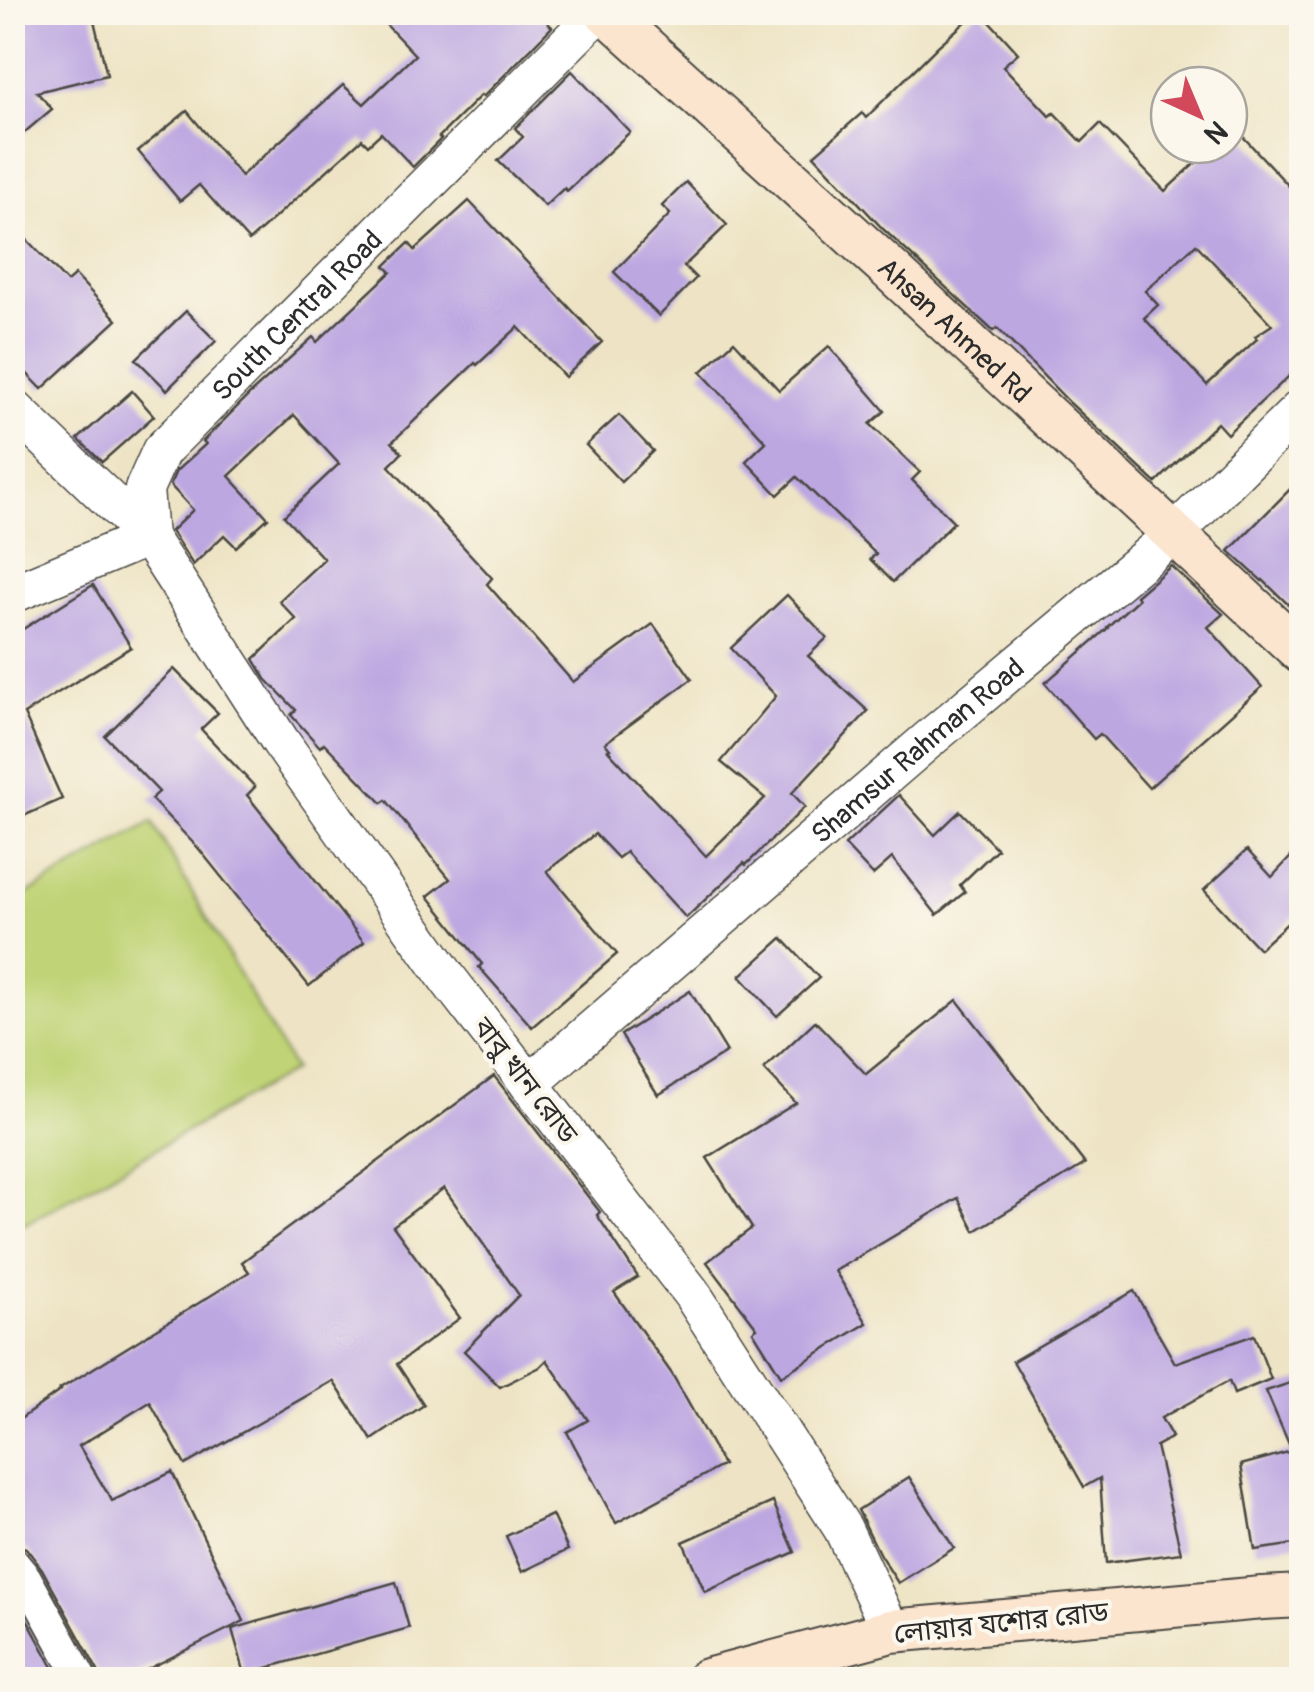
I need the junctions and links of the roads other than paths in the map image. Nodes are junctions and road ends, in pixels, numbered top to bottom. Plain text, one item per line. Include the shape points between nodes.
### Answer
1 (602, 12) edge
2 (12, 407) edge
3 (1302, 408) edge
4 (1174, 535) junction
5 (148, 536) junction
6 (12, 594) edge
7 (1302, 653) edge
8 (529, 1084) junction
9 (12, 1561) edge
10 (1302, 1596) edge
11 (891, 1631) junction
12 (82, 1680) edge
13 (706, 1680) edge

1 - 4 main road, Ahsan Ahmed Rd
1 - 5 street, South Central Road via 161,451 144,489
2 - 5 street, বাবু খান রোড
3 - 4 street, Shamsur Rahman Road
4 - 7 main road, Ahsan Ahmed Rd
4 - 8 street, Shamsur Rahman Road
5 - 6 street
5 - 8 street, বাবু খান রোড via 280,741
8 - 11 street, বাবু খান রোড via 692,1294 843,1529
9 - 12 street
10 - 11 main road, লোয়ার যশোর রোড
11 - 13 main road, লোয়ার যশোর রোড

